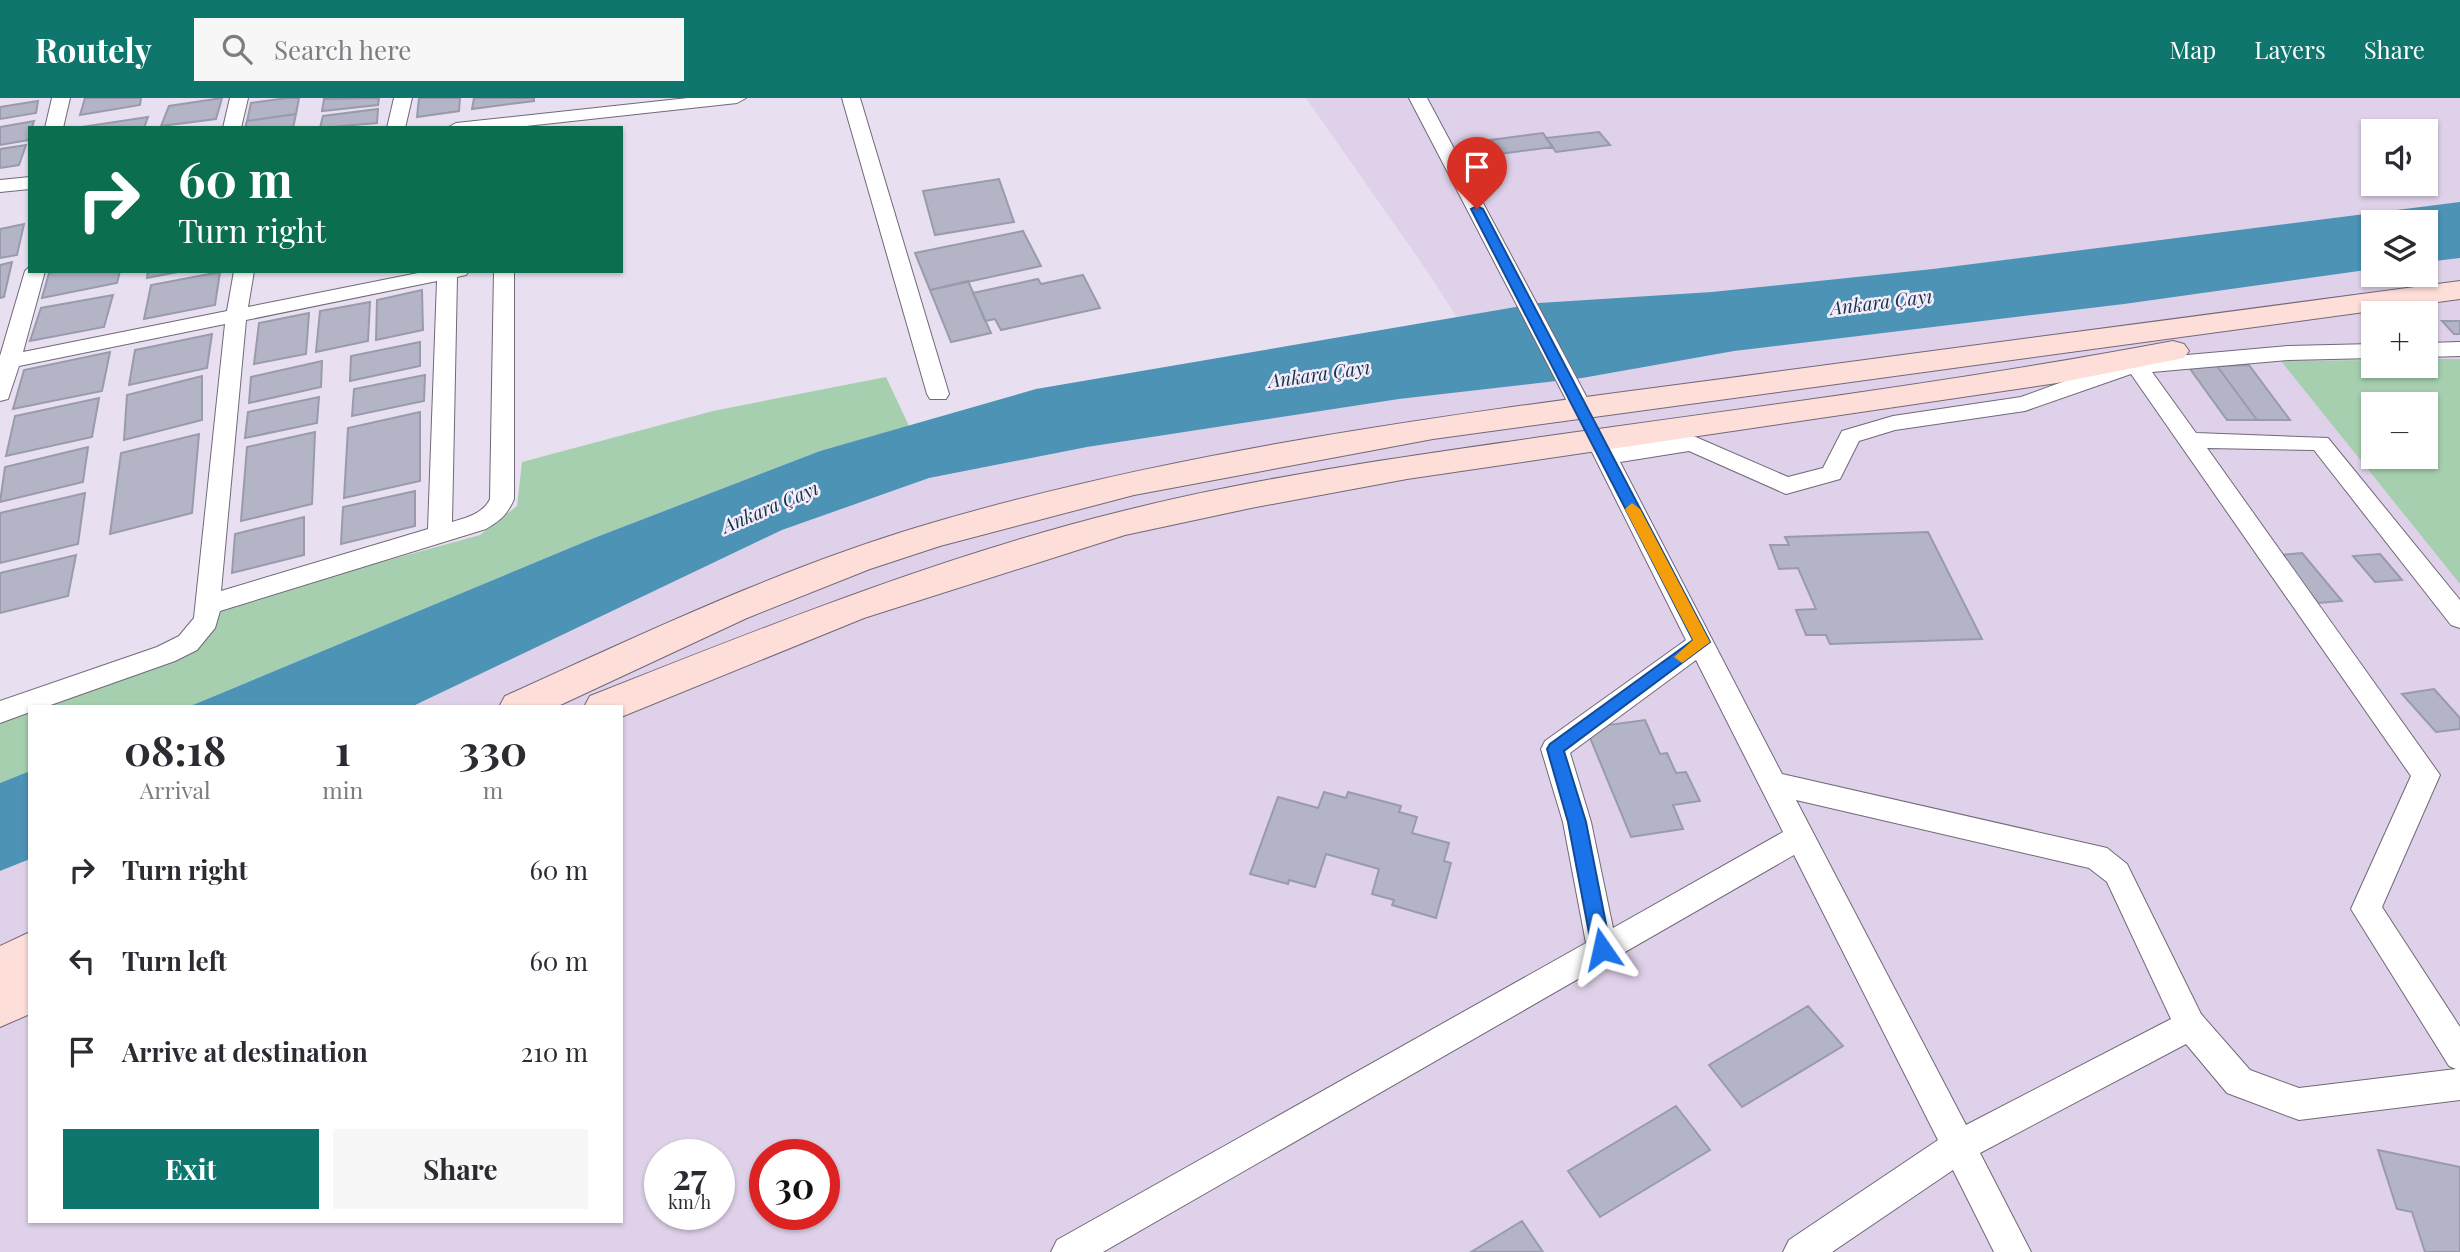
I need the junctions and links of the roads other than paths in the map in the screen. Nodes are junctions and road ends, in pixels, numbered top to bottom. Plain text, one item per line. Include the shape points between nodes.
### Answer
1 (61, 98) edge
2 (239, 98) edge
3 (402, 98) edge
4 (555, 98) edge
5 (728, 98) edge
6 (851, 98) edge
7 (1418, 98) edge
8 (555, 117) junction
9 (501, 125) edge
10 (54, 126) edge
11 (232, 126) edge
12 (396, 126) edge
13 (28, 183) edge
14 (0, 186) edge
15 (34, 273) edge
16 (244, 273) edge
17 (446, 273) edge
18 (451, 273) edge
19 (504, 273) edge
20 (2460, 290) edge
21 (2460, 307) edge
22 (2438, 311) edge
23 (236, 316) junction
24 (2361, 324) edge
25 (2460, 349) edge
26 (2438, 350) edge
27 (2361, 351) edge
28 (4, 362) edge
29 (2137, 366) junction
30 (0, 394) edge
31 (938, 394) dead end
32 (1576, 397) junction
33 (2187, 440) junction
34 (1602, 449) junction
35 (440, 534) junction
36 (206, 605) junction
37 (2460, 618) edge
38 (1702, 642) junction
39 (523, 705) edge
40 (609, 705) edge
41 (0, 712) edge
42 (1773, 783) junction
43 (1800, 837) junction
44 (1602, 949) junction
45 (28, 953) edge
46 (0, 969) edge
47 (28, 992) edge
48 (0, 1006) edge
49 (2190, 1025) junction
50 (2460, 1055) edge
51 (2460, 1084) edge
52 (1959, 1146) junction
53 (1069, 1252) edge
54 (1801, 1252) edge
55 (2013, 1252) edge

1 - 10 street
2 - 11 street
3 - 12 street
4 - 8 street
5 - 8 street
6 - 31 street
7 - 32 street
8 - 9 street
13 - 14 street
15 - 28 street
16 - 23 street
17 - 23 street
18 - 35 street
19 - 35 street via 501,506 485,520
20 - 32 main road
21 - 22 main road
23 - 28 street
23 - 36 street
24 - 34 main road via 1777,413
25 - 26 street
27 - 29 street
28 - 30 street
29 - 33 street
29 - 34 street via 2120,368 2025,404 1893,423 1850,436 1832,472 1786,486 1691,443
32 - 34 main road
32 - 39 main road via 1134,483 933,535 734,608
33 - 37 street via 2320,443
33 - 50 street via 2426,775 2367,909
34 - 38 street
34 - 40 main road via 1407,468 1123,523 851,608
35 - 36 street
36 - 41 street via 206,621 199,632 166,654
38 - 42 street
38 - 44 street via 1555,749 1577,822
42 - 43 street
42 - 49 street via 2097,858 2117,873
43 - 44 street
43 - 52 street
44 - 53 street
45 - 46 main road
47 - 48 main road
49 - 51 street via 2239,1082 2299,1104
49 - 52 street
52 - 54 street
52 - 55 street

